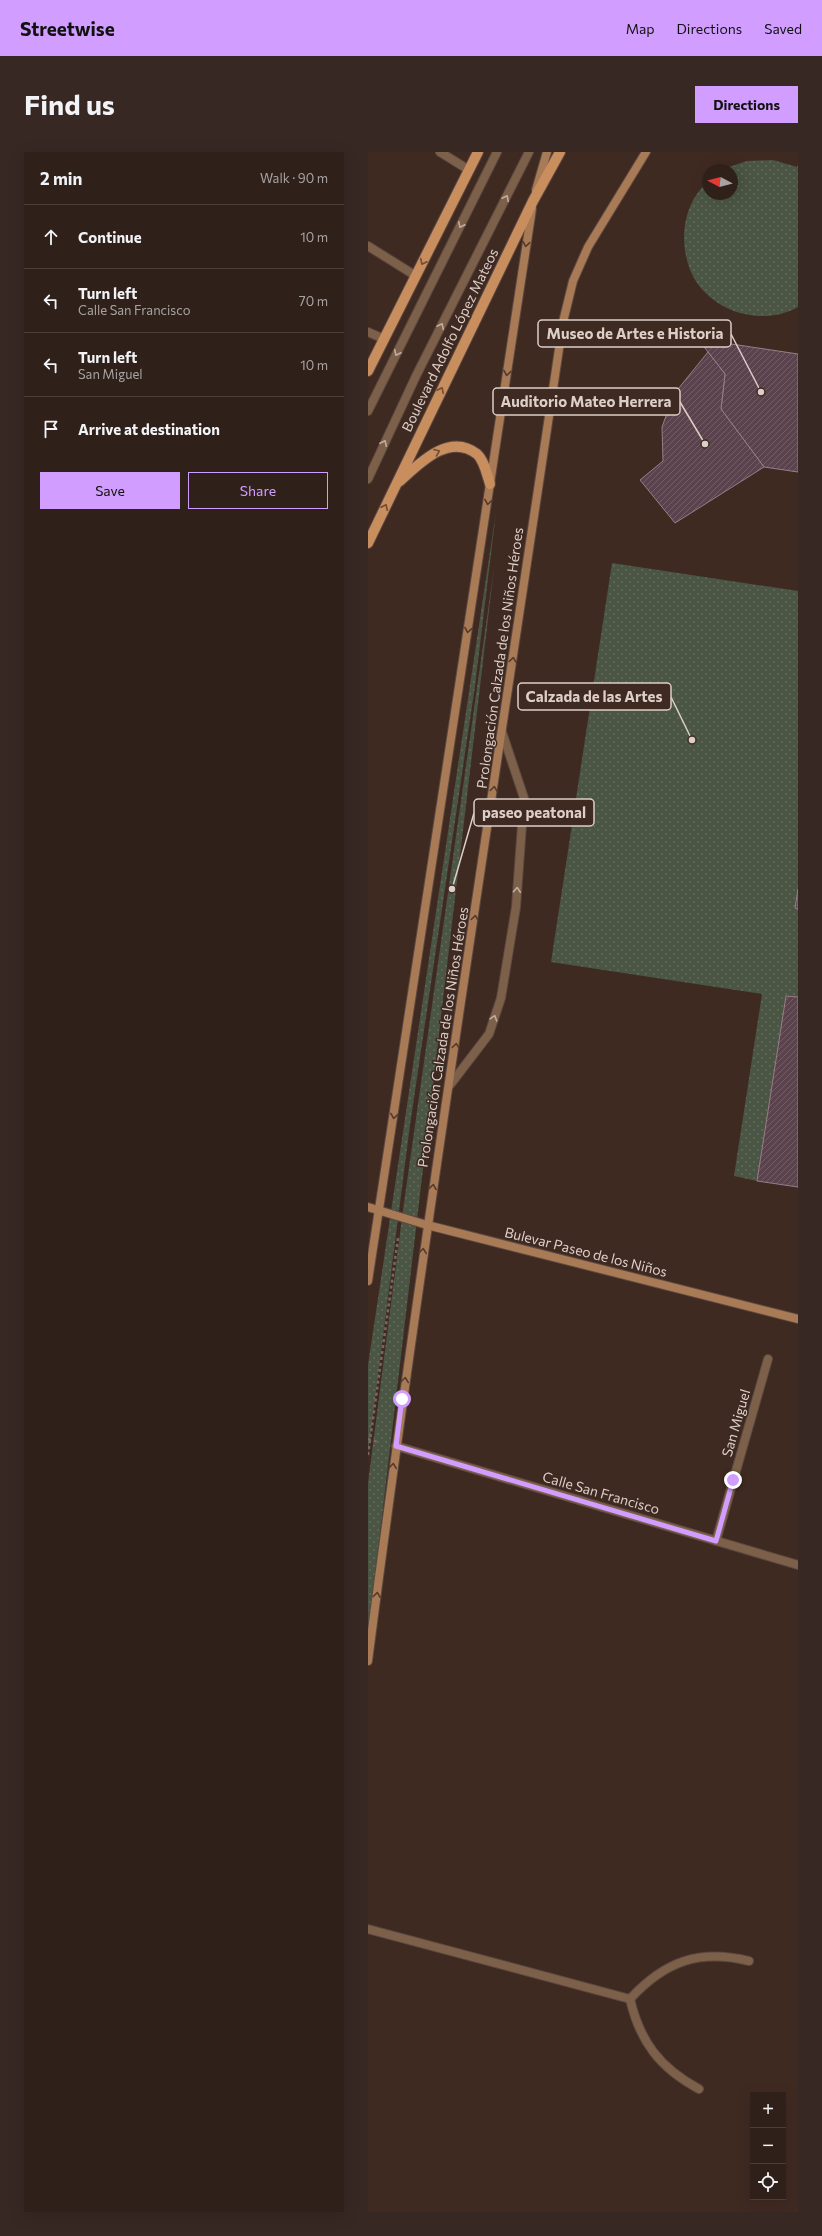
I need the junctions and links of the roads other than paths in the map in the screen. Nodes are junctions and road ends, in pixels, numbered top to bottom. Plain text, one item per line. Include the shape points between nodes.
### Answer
1 (440, 152) edge
2 (478, 152) edge
3 (497, 152) edge
4 (529, 152) edge
5 (547, 152) edge
6 (560, 152) edge
7 (646, 152) edge
8 (469, 170) junction
9 (533, 201) junction
10 (368, 246) edge
11 (416, 276) junction
12 (368, 332) edge
13 (384, 339) junction
14 (368, 371) edge
15 (368, 411) edge
16 (368, 479) edge
17 (396, 484) junction
18 (490, 484) junction
19 (368, 543) edge
20 (502, 732) junction
21 (450, 1085) junction
22 (368, 1207) edge
23 (378, 1212) junction
24 (427, 1226) junction
25 (368, 1281) edge
26 (798, 1318) edge
27 (768, 1360) dead end
28 (396, 1446) junction
29 (716, 1541) junction
30 (798, 1565) edge
31 (368, 1661) edge
32 (368, 1929) edge
33 (749, 1961) dead end
34 (630, 1999) junction
35 (699, 2089) dead end

1 - 8 street
2 - 8 main road
3 -> 15 street
16 -> 4 street via 416,376
5 - 9 street
6 - 9 main road, Boulevard Adolfo López Mateos
20 -> 7 street, Prolongación Calzada de los Niños Héroes via 563,322 571,288 588,247
8 -> 11 main road
17 -> 9 main road, Boulevard Adolfo López Mateos
9 -> 18 street
10 - 11 street
11 - 13 main road
12 - 13 street
13 - 14 main road
17 -> 18 main road via 431,453 446,448 465,447 477,454
19 -> 17 main road, Boulevard Adolfo López Mateos
18 -> 23 street
21 -> 20 street, Prolongación Calzada de los Niños Héroes
21 -> 20 street via 489,1034 501,998 516,907 524,798
24 -> 21 street, Prolongación Calzada de los Niños Héroes
22 - 23 street, Bulevar Paseo de los Niños
23 - 24 street, Bulevar Paseo de los Niños
23 - 25 street
24 - 26 street, Bulevar Paseo de los Niños
28 -> 24 street, Prolongación Calzada de los Niños Héroes
27 - 29 street, San Miguel
28 - 29 street, Calle San Francisco
31 -> 28 street, Prolongación Calzada de los Niños Héroes
29 - 30 street, Calle San Francisco
32 - 34 street
33 - 34 street via 716,1955 683,1961 663,1969
34 - 35 street via 634,2017 651,2050 665,2066

